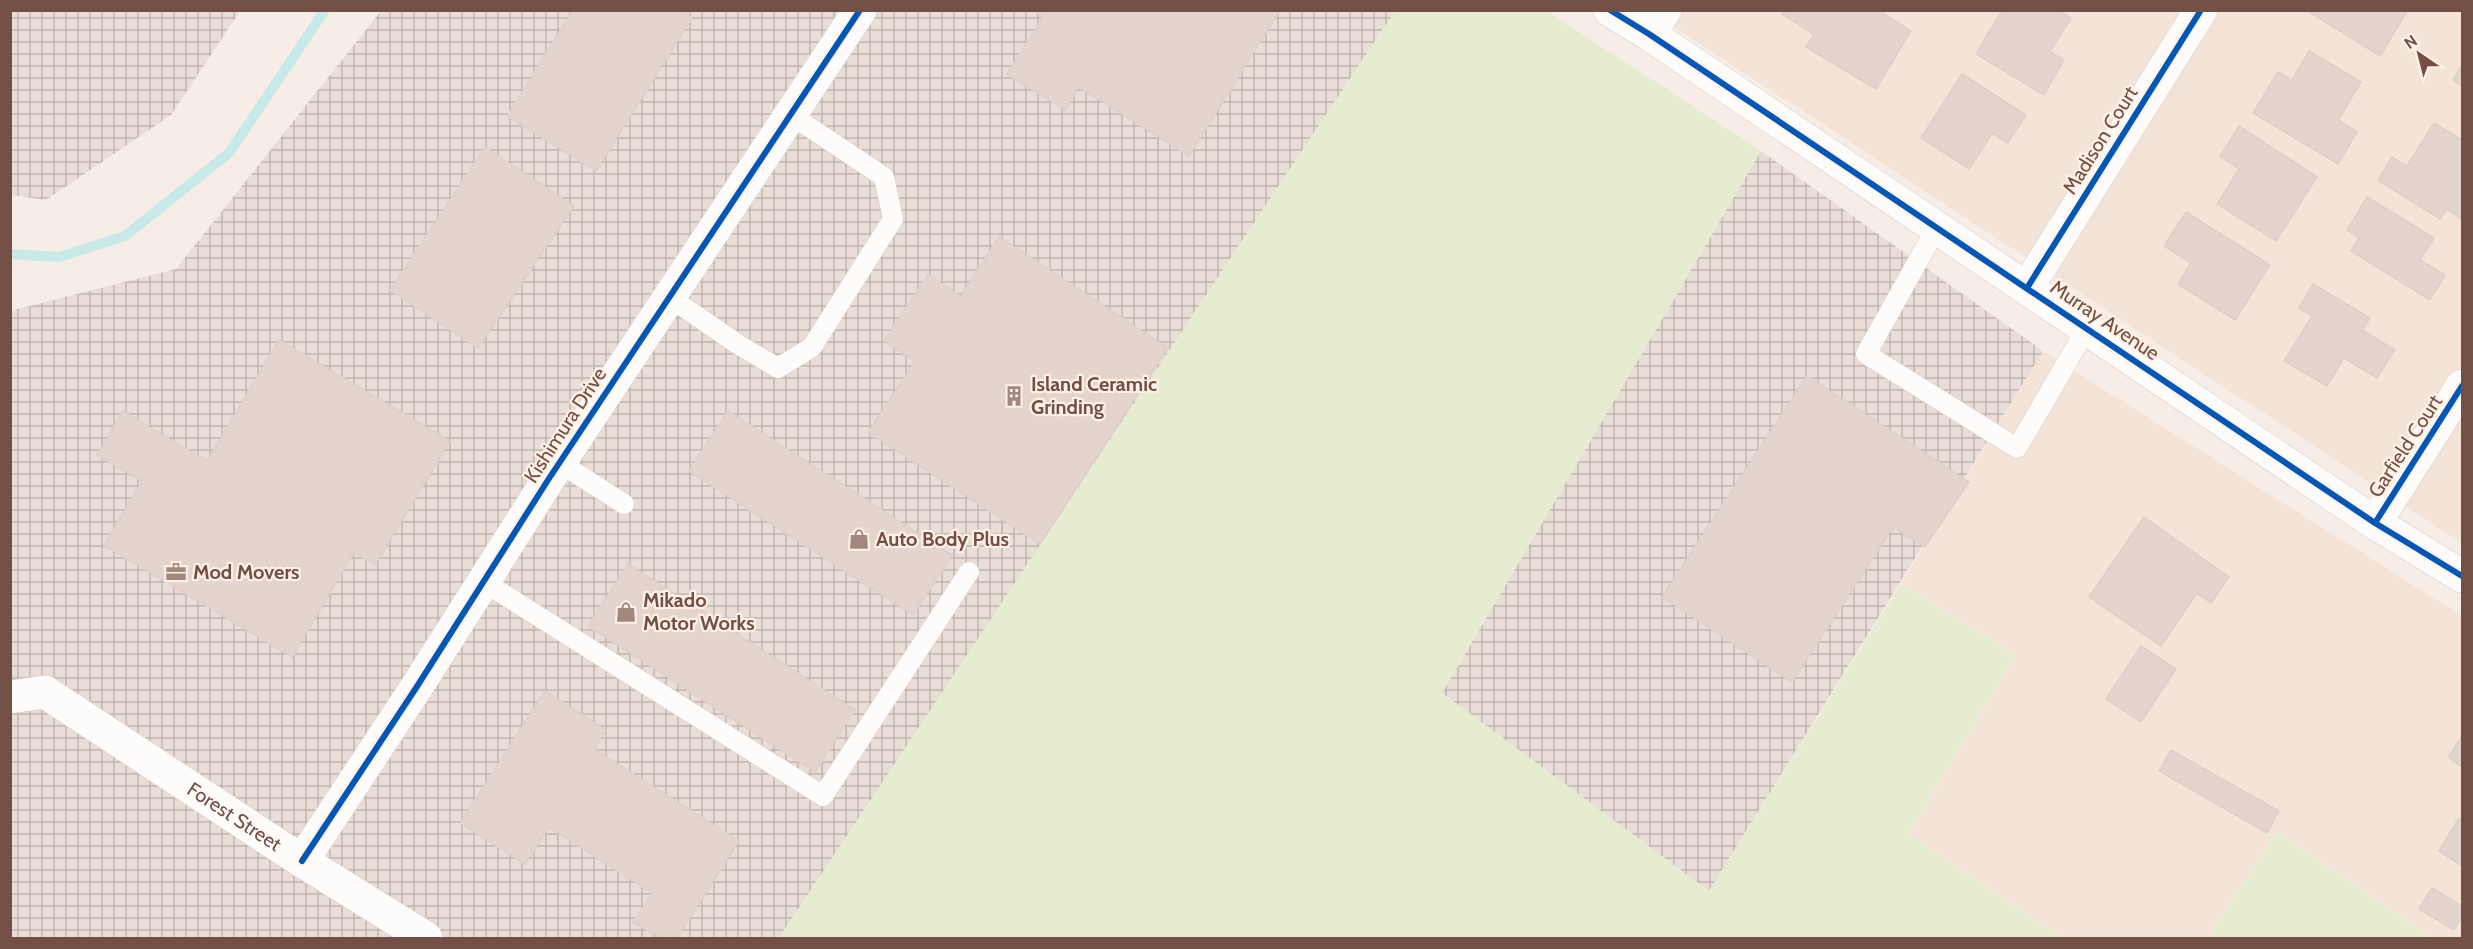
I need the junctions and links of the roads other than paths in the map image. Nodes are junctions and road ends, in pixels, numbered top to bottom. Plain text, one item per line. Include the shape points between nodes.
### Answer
1 (860, 10) edge
2 (1610, 10) edge
3 (2201, 10) edge
4 (1657, 22) edge
5 (791, 115) junction
6 (1937, 227) junction
7 (2027, 288) junction
8 (669, 297) junction
9 (2087, 328) junction
10 (2463, 386) edge
11 (560, 463) junction
12 (624, 504) dead end
13 (2375, 523) junction
14 (969, 572) dead end
15 (2463, 576) edge
16 (484, 582) junction
17 (10, 697) edge
18 (302, 861) junction
19 (426, 939) edge

1 - 5 street, Kishimura Drive
2 - 4 street, Murray Avenue
3 - 7 street, Madison Court
4 - 6 street, Murray Avenue
5 - 8 street, Kishimura Drive
5 - 8 lane via 884,177 893,219 812,347 778,368
6 - 7 street, Murray Avenue
6 - 9 lane via 1866,354 2017,448
7 - 9 street, Murray Avenue
8 - 11 street, Kishimura Drive
9 - 13 street, Murray Avenue
10 - 13 street, Garfield Court
11 - 12 lane
11 - 16 street, Kishimura Drive
13 - 15 street, Murray Avenue
14 - 16 lane via 823,795
16 - 18 street, Kishimura Drive
17 - 18 street, Forest Street via 45,692
18 - 19 street, Forest Street

